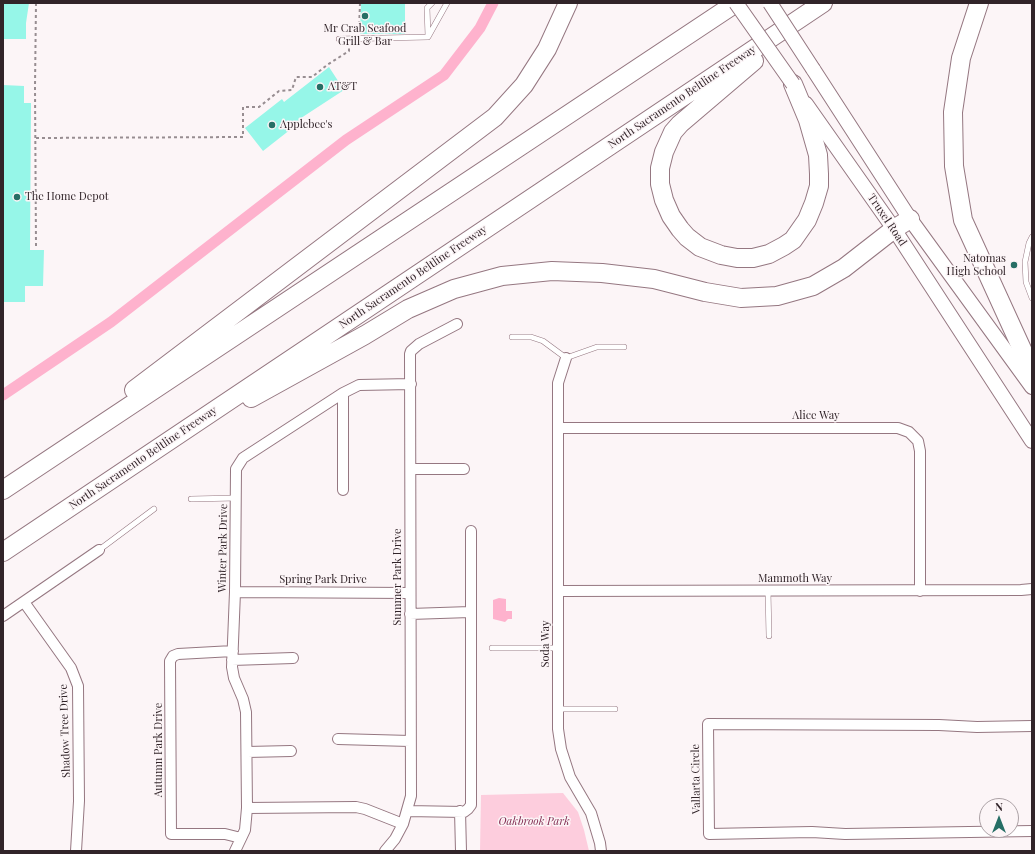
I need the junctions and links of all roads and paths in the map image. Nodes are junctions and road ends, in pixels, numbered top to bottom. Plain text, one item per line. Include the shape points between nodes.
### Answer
1 (36, 3) edge
2 (360, 3) edge
3 (432, 3) edge
4 (447, 3) edge
5 (568, 3) edge
6 (736, 3) edge
7 (770, 3) edge
8 (823, 3) edge
9 (979, 3) edge
10 (428, 37) junction
11 (339, 39) dead end
12 (350, 39) junction
13 (793, 84) junction
14 (36, 138) junction
15 (910, 219) junction
16 (894, 229) junction
17 (1032, 237) edge
18 (36, 246) dead end
19 (1032, 298) edge
20 (457, 324) dead end
21 (512, 337) dead end
22 (624, 347) dead end
23 (566, 358) junction
24 (1032, 371) edge
25 (411, 384) junction
26 (1032, 387) edge
27 (343, 393) junction
28 (559, 428) junction
29 (1032, 441) edge
30 (142, 458) junction
31 (411, 469) junction
32 (464, 469) dead end
33 (3, 490) edge
34 (343, 490) dead end
35 (236, 498) junction
36 (191, 499) dead end
37 (154, 509) dead end
38 (471, 531) dead end
39 (99, 550) joint
40 (3, 552) edge
41 (1032, 589) edge
42 (920, 590) junction
43 (558, 591) junction
44 (768, 591) junction
45 (235, 592) junction
46 (410, 593) junction
47 (24, 602) junction
48 (470, 612) junction
49 (410, 614) junction
50 (3, 616) edge
51 (769, 636) dead end
52 (492, 648) dead end
53 (558, 648) junction
54 (233, 656) junction
55 (293, 658) dead end
56 (558, 709) junction
57 (614, 709) dead end
58 (1032, 726) edge
59 (338, 739) dead end
60 (410, 741) junction
61 (291, 751) dead end
62 (247, 752) junction
63 (247, 808) junction
64 (407, 811) junction
65 (460, 811) junction
66 (403, 824) junction
67 (1032, 831) edge
68 (240, 838) junction
69 (76, 851) edge
70 (235, 851) edge
71 (386, 851) edge
72 (461, 851) edge
73 (601, 851) edge

1 - 14 path
2 - 12 path via 359,30 350,30
3 - 10 lane via 427,8
4 - 10 lane
5 - 33 highway via 547,49 524,85 495,116
6 - 13 main road, Truxel Road, bridge
6 - 33 highway
7 - 15 main road, Truxel Road, bridge
8 - 13 highway via 680,124 668,142 660,168 664,200 680,229 700,247 737,258 769,254 793,240 807,220 819,186 818,155 808,120
8 - 30 highway, North Sacramento Beltline Freeway
9 - 24 highway via 961,58 953,112 954,166 963,220
10 - 12 lane
11 - 12 lane
12 - 14 path via 349,51 312,77 296,77 292,90 279,91 259,107 243,107 243,137
13 - 16 main road, Truxel Road
14 - 18 path
15 - 16 highway
15 - 26 main road, Truxel Road
16 - 29 main road, Truxel Road
16 - 30 highway via 844,268 812,286 777,296 741,298 654,279 552,271 502,276 454,289 408,309
17 - 19 lane via 1025,262 1026,282
20 - 25 street, Summer Park Drive via 411,351
21 - 23 lane via 531,337 543,341
22 - 23 lane via 597,347
23 - 28 street, Soda Way via 558,383
25 - 27 street, Winter Park Drive via 359,385
25 - 31 street, Summer Park Drive
27 - 34 street
27 - 35 street, Winter Park Drive via 243,458 236,469
28 - 42 street, Alice Way via 898,428 909,432 918,441 920,451
28 - 43 street, Soda Way
30 - 40 highway, North Sacramento Beltline Freeway
31 - 32 street
31 - 46 street, Summer Park Drive
35 - 36 lane
35 - 45 street, Winter Park Drive
37 - 39 lane
38 - 48 street
39 - 47 street
41 - 42 street, Mammoth Way
42 - 44 street, Mammoth Way
43 - 44 street, Mammoth Way
43 - 53 street, Soda Way
44 - 51 lane
45 - 46 street, Spring Park Drive
45 - 54 street, Winter Park Drive
46 - 49 street, Summer Park Drive
47 - 50 street
47 - 69 street, Shadow Tree Drive via 71,668 78,686 79,801
48 - 49 street
48 - 65 street via 471,805 468,810
49 - 60 street, Summer Park Drive
52 - 53 lane
53 - 56 street, Soda Way
54 - 55 street
54 - 62 street, Winter Park Drive via 234,678 246,712
54 - 68 street, Autumn Park Drive via 178,654 170,661 171,834 225,834
56 - 57 lane
56 - 73 street, Soda Way via 561,749 570,777 591,813
58 - 67 street, Vallarta Circle via 708,724 709,834
59 - 60 street
60 - 64 street, Summer Park Drive via 411,796
61 - 62 street
62 - 63 street, Winter Park Drive
63 - 66 street via 356,807
63 - 68 street, Winter Park Drive via 245,830
64 - 65 street
64 - 66 street, Summer Park Drive
65 - 72 street
66 - 71 street, Summer Park Drive
68 - 70 street, Winter Park Drive

